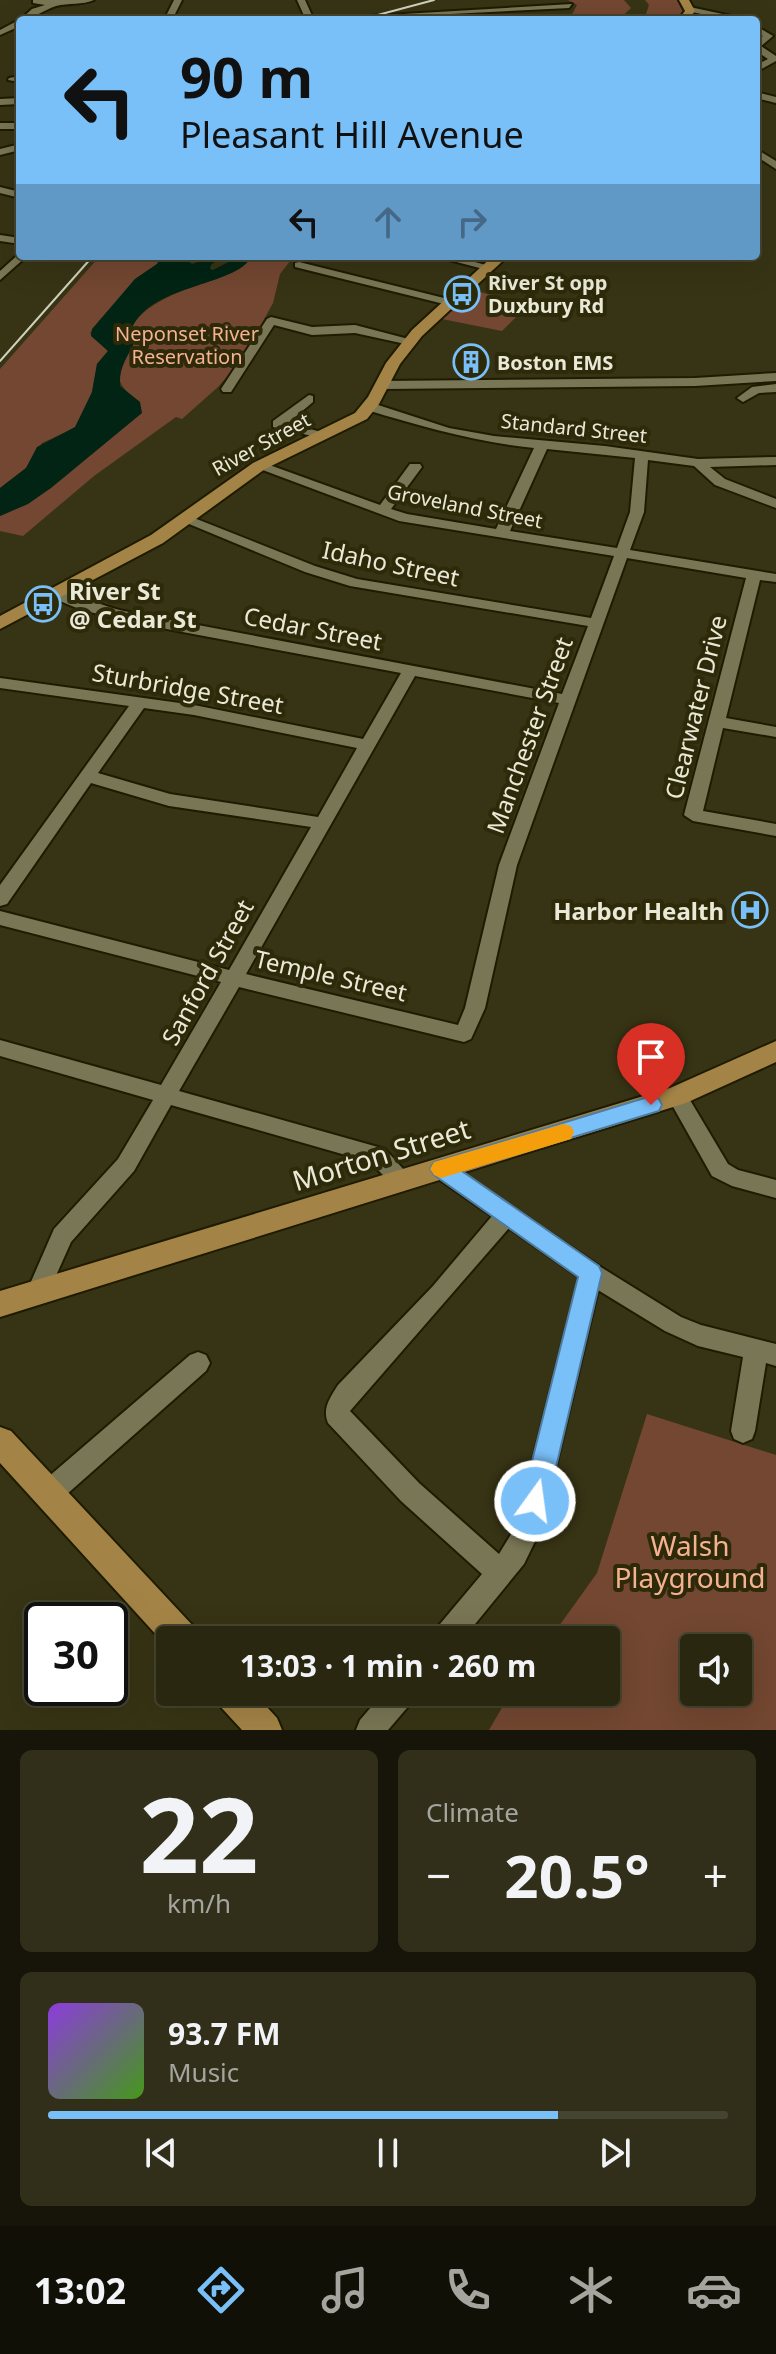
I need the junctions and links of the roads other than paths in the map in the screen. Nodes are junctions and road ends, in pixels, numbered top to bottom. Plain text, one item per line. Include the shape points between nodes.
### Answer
1 (36, 0) edge
2 (90, 0) edge
3 (700, 0) edge
4 (62, 3) junction
5 (686, 4) edge
6 (569, 6) dead end
7 (32, 16) edge
8 (402, 16) edge
9 (727, 16) edge
10 (760, 30) edge
11 (760, 44) edge
12 (18, 260) edge
13 (456, 260) edge
14 (496, 260) edge
15 (299, 265) dead end
16 (487, 267) junction
17 (0, 277) edge
18 (448, 302) junction
19 (410, 341) junction
20 (776, 377) edge
21 (382, 385) junction
22 (776, 388) edge
23 (227, 389) dead end
24 (743, 398) dead end
25 (309, 399) dead end
26 (371, 407) junction
27 (320, 436) junction
28 (542, 445) junction
29 (642, 455) junction
30 (776, 461) edge
31 (698, 463) junction
32 (259, 466) junction
33 (415, 467) dead end
34 (776, 504) edge
35 (382, 512) junction
36 (184, 519) junction
37 (501, 534) junction
38 (622, 555) junction
39 (754, 575) junction
40 (776, 578) edge
41 (53, 593) junction
42 (0, 623) edge
43 (596, 623) junction
44 (411, 670) junction
45 (0, 683) edge
46 (567, 700) junction
47 (139, 703) junction
48 (715, 721) junction
49 (776, 732) edge
50 (367, 745) junction
51 (88, 776) junction
52 (321, 823) junction
53 (776, 830) edge
54 (0, 899) edge
55 (0, 918) edge
56 (233, 978) junction
57 (464, 1034) joint
58 (0, 1048) edge
59 (776, 1051) edge
60 (167, 1095) junction
61 (677, 1096) junction
62 (441, 1169) junction
63 (403, 1181) junction
64 (776, 1189) edge
65 (506, 1216) junction
66 (591, 1273) junction
67 (38, 1291) junction
68 (0, 1304) edge
69 (766, 1352) edge
70 (198, 1363) dead end
71 (743, 1431) dead end
72 (0, 1441) edge
73 (49, 1493) junction
74 (501, 1574) junction
75 (170, 1626) edge
76 (457, 1626) edge
77 (243, 1706) edge
78 (390, 1706) edge
79 (265, 1730) edge
80 (370, 1730) edge

1 - 4 street
2 - 4 street
3 - 5 street
4 - 7 street
5 - 9 street
6 - 8 street
10 - 11 street via 769,36
12 - 17 street
13 - 16 street
14 - 16 main road
15 - 18 street
16 - 18 main road
18 - 19 main road
19 - 21 main road
19 - 23 street via 355,329 312,331 271,321
20 - 21 street
21 - 26 main road
22 - 24 street
25 - 27 street via 278,424
26 - 27 main road, River Street
26 - 28 street, Standard Street via 447,431
27 - 32 main road, River Street
28 - 29 street, Standard Street
28 - 37 street
29 - 31 street, Standard Street
29 - 38 street, Manchester Street via 637,512
30 - 31 street, Standard Street
31 - 34 street via 720,482
32 - 35 street, Groveland Street
32 - 36 main road, River Street
33 - 35 street
35 - 37 street, Groveland Street
36 - 41 main road, River Street via 126,557
36 - 43 street, Idaho Street via 345,580
37 - 38 street, Groveland Street
38 - 39 street, Groveland Street
38 - 43 street, Manchester Street
39 - 40 street, Groveland Street
39 - 48 street, Clearwater Drive
41 - 42 main road, River Street
41 - 44 street, Cedar Street via 124,616
43 - 46 street, Manchester Street
44 - 46 street, Cedar Street
44 - 50 street, Sanford Street
45 - 47 street, Sturbridge Street
46 - 57 street, Manchester Street via 501,886 475,1008
47 - 50 street, Sturbridge Street
47 - 51 street
48 - 49 street
48 - 53 street, Clearwater Drive via 693,815
50 - 52 street, Sanford Street
51 - 52 street via 169,800
51 - 54 street
52 - 56 street, Sanford Street
55 - 56 street, Temple Street
56 - 57 street, Temple Street
56 - 60 street, Sanford Street
58 - 60 street
59 - 61 main road, Morton Street
60 - 63 street via 377,1155
60 - 67 street, Sanford Street via 126,1165 62,1236
61 - 62 main road, Morton Street
61 - 64 street via 720,1170
62 - 63 main road, Morton Street
62 - 65 street
63 - 67 main road, Morton Street
65 - 66 street
65 - 74 street via 347,1393 337,1415 410,1492
66 - 69 street via 673,1324
66 - 74 street via 528,1529
67 - 68 main road, Morton Street
69 - 71 street
70 - 73 street
72 - 73 main road
73 - 75 main road
74 - 76 street
77 - 79 main road
78 - 80 street

